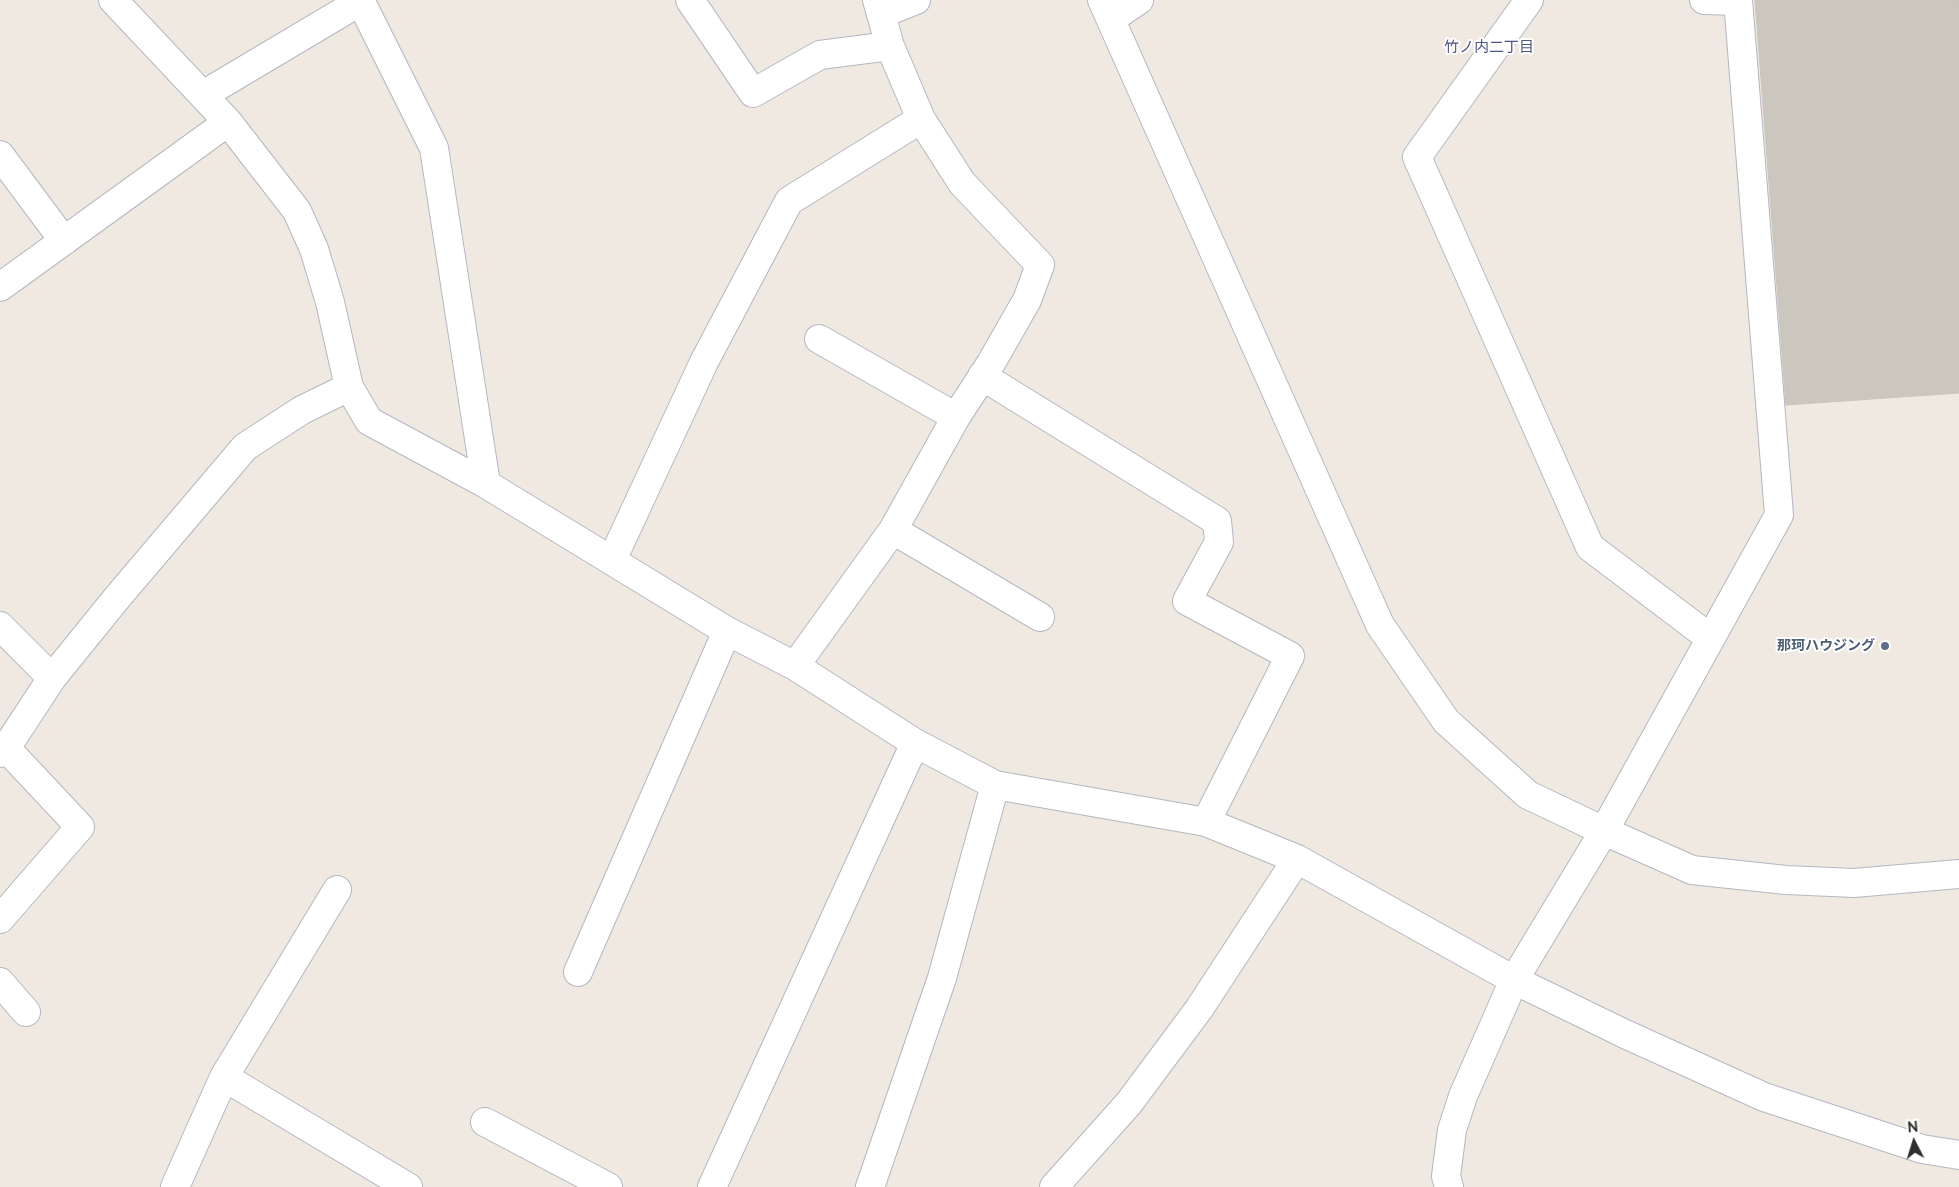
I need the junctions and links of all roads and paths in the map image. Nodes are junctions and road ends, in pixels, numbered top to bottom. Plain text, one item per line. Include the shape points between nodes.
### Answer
1 (113, 0) edge
2 (690, 0) edge
3 (916, 0) edge
4 (1139, 0) edge
5 (1529, 0) edge
6 (1704, 0) edge
7 (361, 1) edge
8 (1738, 1) edge
9 (879, 7) edge
10 (1106, 10) edge
11 (890, 46) junction
12 (203, 95) junction
13 (921, 119) junction
14 (228, 122) junction
15 (0, 155) edge
16 (64, 241) junction
17 (0, 287) edge
18 (818, 338) dead end
19 (982, 376) junction
20 (349, 387) junction
21 (956, 417) junction
22 (486, 484) junction
23 (893, 530) junction
24 (612, 560) junction
25 (1040, 618) dead end
26 (0, 626) edge
27 (728, 631) junction
28 (1710, 638) junction
29 (795, 666) junction
30 (52, 678) junction
31 (915, 743) junction
32 (3, 750) edge
33 (995, 785) junction
34 (1206, 822) junction
35 (1604, 831) junction
36 (1297, 859) junction
37 (1959, 874) edge
38 (336, 890) dead end
39 (0, 919) edge
40 (578, 972) dead end
41 (1514, 980) junction
42 (0, 982) edge
43 (26, 1012) dead end
44 (224, 1077) junction
45 (485, 1122) dead end
46 (1959, 1155) edge
47 (175, 1187) edge
48 (408, 1187) edge
49 (608, 1187) edge
50 (712, 1187) edge
51 (870, 1187) edge
52 (1054, 1187) edge
53 (1449, 1187) edge

1 - 12 street
2 - 11 street via 753,93 820,55
3 - 9 street
4 - 10 street
5 - 28 street via 1417,157 1590,547
6 - 8 street
7 - 12 street
7 - 22 street via 434,148
8 - 28 street via 1779,515
9 - 11 street
10 - 35 street via 1380,625 1446,721 1528,795
11 - 13 street
12 - 14 street
13 - 19 street via 962,183 1040,265 1027,300
13 - 24 street via 789,201 704,362
14 - 16 street
14 - 20 street via 297,211 314,249 330,302
15 - 16 street
16 - 17 street
18 - 21 street
19 - 21 street
19 - 34 street via 1217,521 1219,542 1187,601 1290,656
20 - 22 street via 369,421
20 - 30 street via 302,410 245,447
21 - 23 street
22 - 24 street
23 - 25 street
23 - 29 street
24 - 27 street
26 - 30 street
27 - 29 street
27 - 40 street
28 - 35 street
29 - 31 street
30 - 32 street
31 - 33 street
31 - 50 street
32 - 39 street via 80,827
33 - 34 street
33 - 51 street via 942,978
34 - 36 street
35 - 37 street via 1692,870 1854,883
35 - 41 street
36 - 41 street
36 - 52 street via 1187,1025 1129,1103
38 - 44 street
41 - 46 street via 1764,1097 1922,1149
41 - 53 street via 1463,1096 1452,1130 1446,1176
42 - 43 street
44 - 47 street
44 - 48 street
45 - 49 street

